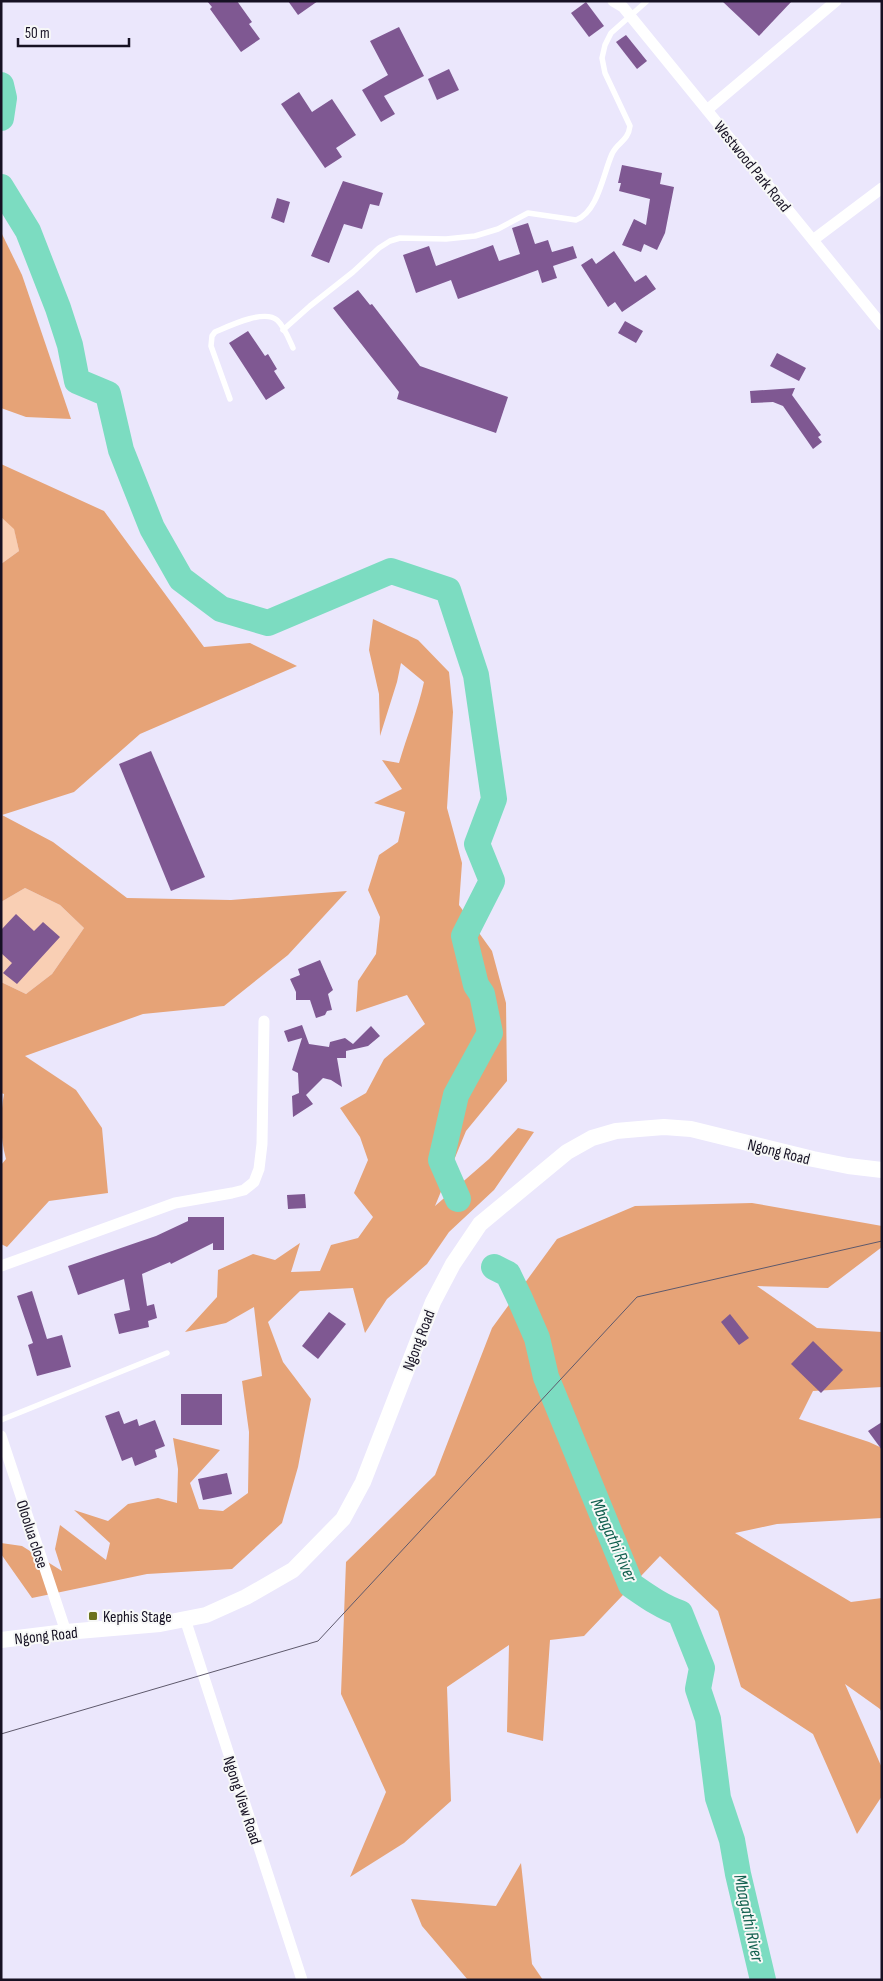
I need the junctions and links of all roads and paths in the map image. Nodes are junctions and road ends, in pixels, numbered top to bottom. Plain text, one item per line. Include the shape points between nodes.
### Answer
1 (647, 1) edge
2 (836, 1) edge
3 (620, 3) edge
4 (631, 17) junction
5 (707, 110) junction
6 (882, 188) edge
7 (813, 240) junction
8 (882, 325) edge
9 (284, 330) junction
10 (293, 348) dead end
11 (230, 398) dead end
12 (264, 1021) dead end
13 (882, 1170) edge
14 (1, 1266) edge
15 (168, 1353) dead end
16 (1, 1420) edge
17 (1, 1436) edge
18 (6, 1464) edge
19 (186, 1619) junction
20 (66, 1632) junction
21 (1, 1640) edge
22 (302, 1980) edge

1 - 4 lane
2 - 5 street
3 - 4 street, Westwood Park Road
4 - 5 street, Westwood Park Road
4 - 9 lane via 611,33 602,58 605,73 630,126 629,136 613,152 597,197 583,218 576,220 528,213 498,229 475,236 390,241
5 - 7 street, Westwood Park Road
6 - 7 street
7 - 8 street, Westwood Park Road
9 - 10 lane
9 - 11 lane via 272,317 259,316 212,336 211,346
12 - 14 street via 262,1144 254,1182 244,1190 175,1203
13 - 19 main road, Ngong Road via 813,1159 691,1128 616,1131 592,1138 568,1152 480,1224 453,1264 433,1302 362,1482 343,1519 293,1570 246,1597 206,1615
15 - 16 lane
17 - 18 street, Oloolua close
18 - 20 street, Oloolua close
19 - 20 main road, Ngong Road
19 - 22 street, Ngong View Road
20 - 21 main road, Ngong Road

